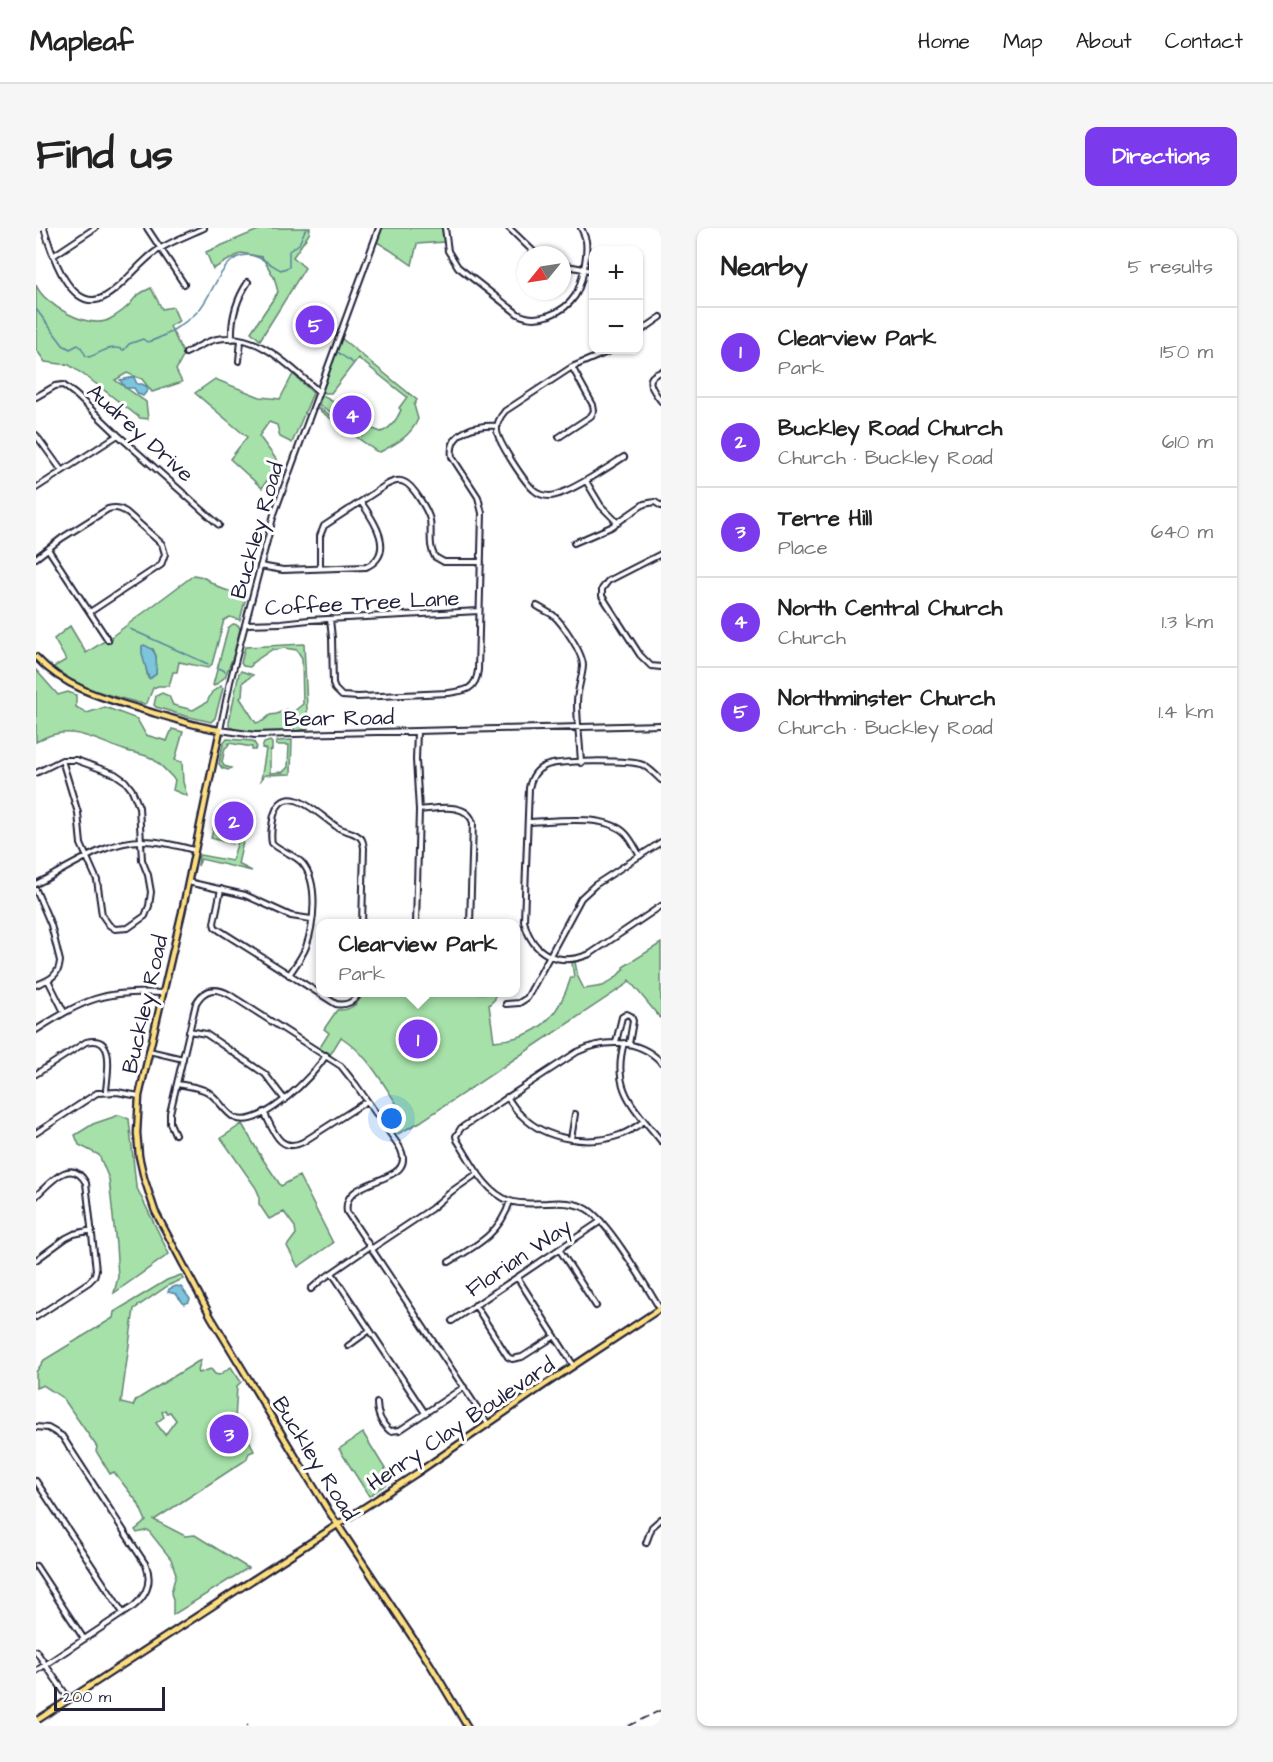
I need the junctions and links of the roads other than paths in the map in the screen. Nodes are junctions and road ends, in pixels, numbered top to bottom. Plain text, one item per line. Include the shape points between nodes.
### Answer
1 (44, 228) edge
2 (95, 228) edge
3 (147, 228) edge
4 (204, 228) edge
5 (378, 228) edge
6 (445, 228) edge
7 (509, 228) edge
8 (581, 228) edge
9 (528, 246) edge
10 (160, 248) junction
11 (52, 256) junction
12 (571, 267) edge
13 (583, 269) junction
14 (589, 270) edge
15 (248, 282) dead end
16 (184, 284) dead end
17 (661, 317) edge
18 (643, 330) edge
19 (232, 339) junction
20 (241, 340) junction
21 (186, 352) dead end
22 (603, 354) edge
23 (239, 361) dead end
24 (572, 367) junction
25 (661, 372) edge
26 (318, 391) junction
27 (36, 397) edge
28 (661, 401) edge
29 (497, 426) junction
30 (36, 435) edge
31 (118, 435) junction
32 (559, 437) dead end
33 (624, 457) dead end
34 (62, 471) junction
35 (586, 481) junction
36 (36, 488) edge
37 (361, 501) junction
38 (661, 506) edge
39 (618, 523) junction
40 (219, 525) dead end
41 (574, 543) dead end
42 (48, 549) junction
43 (661, 554) edge
44 (36, 558) edge
45 (481, 562) junction
46 (260, 566) junction
47 (320, 568) junction
48 (537, 606) dead end
49 (479, 611) junction
50 (90, 612) junction
51 (330, 619) junction
52 (246, 624) junction
53 (108, 640) dead end
54 (36, 657) edge
55 (661, 667) edge
56 (661, 725) edge
57 (579, 727) junction
58 (220, 730) junction
59 (417, 731) junction
60 (62, 760) junction
61 (581, 763) junction
62 (36, 773) edge
63 (661, 780) edge
64 (419, 810) junction
65 (528, 822) junction
66 (141, 841) junction
67 (661, 842) edge
68 (194, 850) junction
69 (640, 856) junction
70 (87, 858) junction
71 (188, 882) junction
72 (36, 884) edge
73 (221, 889) junction
74 (36, 890) edge
75 (661, 906) edge
76 (311, 919) junction
77 (362, 919) edge
78 (416, 919) edge
79 (470, 919) edge
80 (550, 956) junction
81 (289, 975) junction
82 (48, 980) junction
83 (36, 985) edge
84 (316, 992) edge
85 (163, 993) junction
86 (324, 997) edge
87 (357, 997) edge
88 (506, 1004) dead end
89 (64, 1012) junction
90 (36, 1030) edge
91 (189, 1031) junction
92 (616, 1042) junction
93 (626, 1044) junction
94 (149, 1051) junction
95 (326, 1056) junction
96 (183, 1059) junction
97 (661, 1062) edge
98 (36, 1074) edge
99 (177, 1084) junction
100 (106, 1091) junction
101 (139, 1096) junction
102 (507, 1097) junction
103 (285, 1100) junction
104 (367, 1101) junction
105 (264, 1112) junction
106 (575, 1114) dead end
107 (644, 1120) junction
108 (36, 1133) edge
109 (175, 1134) dead end
110 (571, 1139) junction
111 (661, 1141) edge
112 (478, 1173) junction
113 (36, 1196) edge
114 (510, 1201) junction
115 (602, 1221) junction
116 (92, 1230) junction
117 (370, 1248) junction
118 (559, 1249) junction
119 (36, 1260) edge
120 (450, 1262) dead end
121 (332, 1273) junction
122 (517, 1278) junction
123 (311, 1289) dead end
124 (475, 1305) junction
125 (596, 1306) dead end
126 (660, 1309) edge
127 (36, 1317) edge
128 (452, 1321) dead end
129 (370, 1330) junction
130 (555, 1336) junction
131 (348, 1346) dead end
132 (574, 1366) junction
133 (464, 1387) junction
134 (377, 1403) dead end
135 (424, 1413) junction
136 (489, 1425) junction
137 (36, 1427) edge
138 (36, 1481) edge
139 (661, 1519) edge
140 (338, 1525) junction
141 (646, 1543) dead end
142 (36, 1566) edge
143 (123, 1613) junction
144 (84, 1639) junction
145 (36, 1651) edge
146 (45, 1665) junction
147 (36, 1671) edge
148 (69, 1699) junction
149 (36, 1721) edge
150 (467, 1726) edge

1 - 11 street
2 - 11 street
3 - 10 street
4 - 10 street
5 - 26 street, Buckley Road
6 - 13 street via 448,251 458,267 522,316 545,317 564,307 576,294
7 - 9 street
8 - 13 street via 586,242
10 - 11 street via 98,300 83,298 72,289
10 - 16 street
12 - 13 street
13 - 14 street
15 - 19 street via 236,305
17 - 18 street
19 - 20 street
19 - 21 street via 213,340
20 - 23 street
20 - 26 street via 267,349
22 - 24 street
24 - 29 street via 506,411
24 - 32 street via 594,411
25 - 28 street via 650,381
26 - 46 street, Buckley Road via 274,514
27 - 31 street, Audrey Drive via 63,385
29 - 35 street via 502,445 536,492 554,496
29 - 45 street via 475,427 461,434 451,453 481,506
30 - 34 street
31 - 34 street
31 - 40 street, Audrey Drive
33 - 35 street
34 - 36 street
35 - 39 street via 601,506
37 - 45 street via 395,481 405,482 427,511 435,557 444,562
37 - 47 street via 321,530
37 - 47 street via 380,535 378,557 366,567
38 - 39 street via 655,502 644,504
39 - 41 street
42 - 44 street
42 - 50 street
42 - 50 street via 114,507 126,512 162,544 165,554 161,565
43 - 55 street via 608,581 602,596 640,655 651,666
45 - 49 street
46 - 47 street via 283,570
46 - 52 street, Buckley Road
48 - 57 street via 558,621 582,657
49 - 51 street, Coffee Tree Lane
49 - 51 street via 476,680 462,691 425,694 339,694 333,684
50 - 53 street
51 - 52 street, Coffee Tree Lane
52 - 58 street, Buckley Road
54 - 58 main road, Bear Road via 74,686
56 - 57 street, Bear Road
57 - 59 street, Bear Road
57 - 61 street
58 - 59 street, Bear Road via 255,735
58 - 68 main road, Buckley Road
59 - 64 street
60 - 62 street
60 - 66 street via 86,763 125,781 139,807
60 - 70 street
61 - 63 street via 637,764
61 - 65 street via 551,764 535,772 529,788
64 - 78 street
64 - 79 street via 458,809 471,818
65 - 69 street via 609,823 628,836
65 - 80 street via 524,921 534,944
66 - 68 street
66 - 70 street via 114,845
66 - 70 street via 142,860 151,885 149,906 142,919 128,928 115,928 104,920 97,880
67 - 69 street
68 - 71 main road, Buckley Road
69 - 80 street via 588,890
70 - 72 street
71 - 73 street
71 - 85 main road, Buckley Road
73 - 76 street via 251,897 291,916
73 - 81 street via 215,927
74 - 82 street via 60,961 58,971
75 - 80 street via 590,954 571,960
76 - 77 street via 314,896 307,869 293,855 276,847 270,837 277,807 288,800 306,804 337,827 361,838
76 - 81 street via 306,946
80 - 88 street via 527,998
81 - 84 street
82 - 83 street
82 - 89 street
85 - 89 street via 111,994
85 - 94 main road, Buckley Road
86 - 87 street via 341,1005
89 - 90 street
91 - 95 street via 196,1002 203,993 222,990
91 - 96 street
91 - 103 street via 206,1034 265,1074
92 - 93 street
92 - 93 street via 625,1014 633,1018
92 - 102 street via 577,1052
93 - 97 street
93 - 107 street via 620,1069 622,1089
94 - 96 street
94 - 101 main road, Buckley Road
95 - 103 street
95 - 104 street via 341,1066
96 - 99 street
98 - 100 street via 92,1040 104,1046 109,1057
99 - 105 street via 208,1092 236,1118 247,1119
99 - 109 street via 169,1118
100 - 101 street
100 - 108 street
101 - 140 main road, Buckley Road via 139,1156 155,1211 211,1317
102 - 110 street via 523,1118 549,1133
102 - 112 street via 457,1134
103 - 105 street
104 - 105 street via 293,1146 279,1141
104 - 117 street via 399,1146 403,1159 394,1173 352,1193 346,1202 347,1212
106 - 110 street
107 - 110 street via 616,1136
107 - 111 street
112 - 114 street via 491,1189
112 - 117 street
113 - 116 street via 63,1172 79,1174 86,1183
114 - 115 street via 574,1203
114 - 120 street via 495,1231
115 - 118 street, Florian Way
115 - 126 street
116 - 119 street via 66,1238
116 - 127 street via 94,1277
117 - 121 street
117 - 133 street
118 - 122 street, Florian Way
118 - 125 street
121 - 123 street
121 - 129 street
122 - 124 street, Florian Way
122 - 130 street
124 - 128 street, Florian Way
124 - 130 street via 512,1359
126 - 132 main road, Henry Clay Boulevard
129 - 131 street
129 - 135 street
130 - 132 street
132 - 136 main road, Henry Clay Boulevard
133 - 135 street
133 - 136 street
134 - 135 street via 377,1412 390,1431 400,1430
136 - 140 main road, Henry Clay Boulevard
137 - 143 street via 62,1436 146,1565 149,1580 145,1594
138 - 143 street
139 - 141 street via 652,1527
140 - 148 main road, Henry Clay Boulevard
140 - 150 main road, Buckley Road
142 - 144 street
143 - 144 street
144 - 146 street
145 - 146 street
146 - 147 street
146 - 148 street
148 - 149 main road, Henry Clay Boulevard

